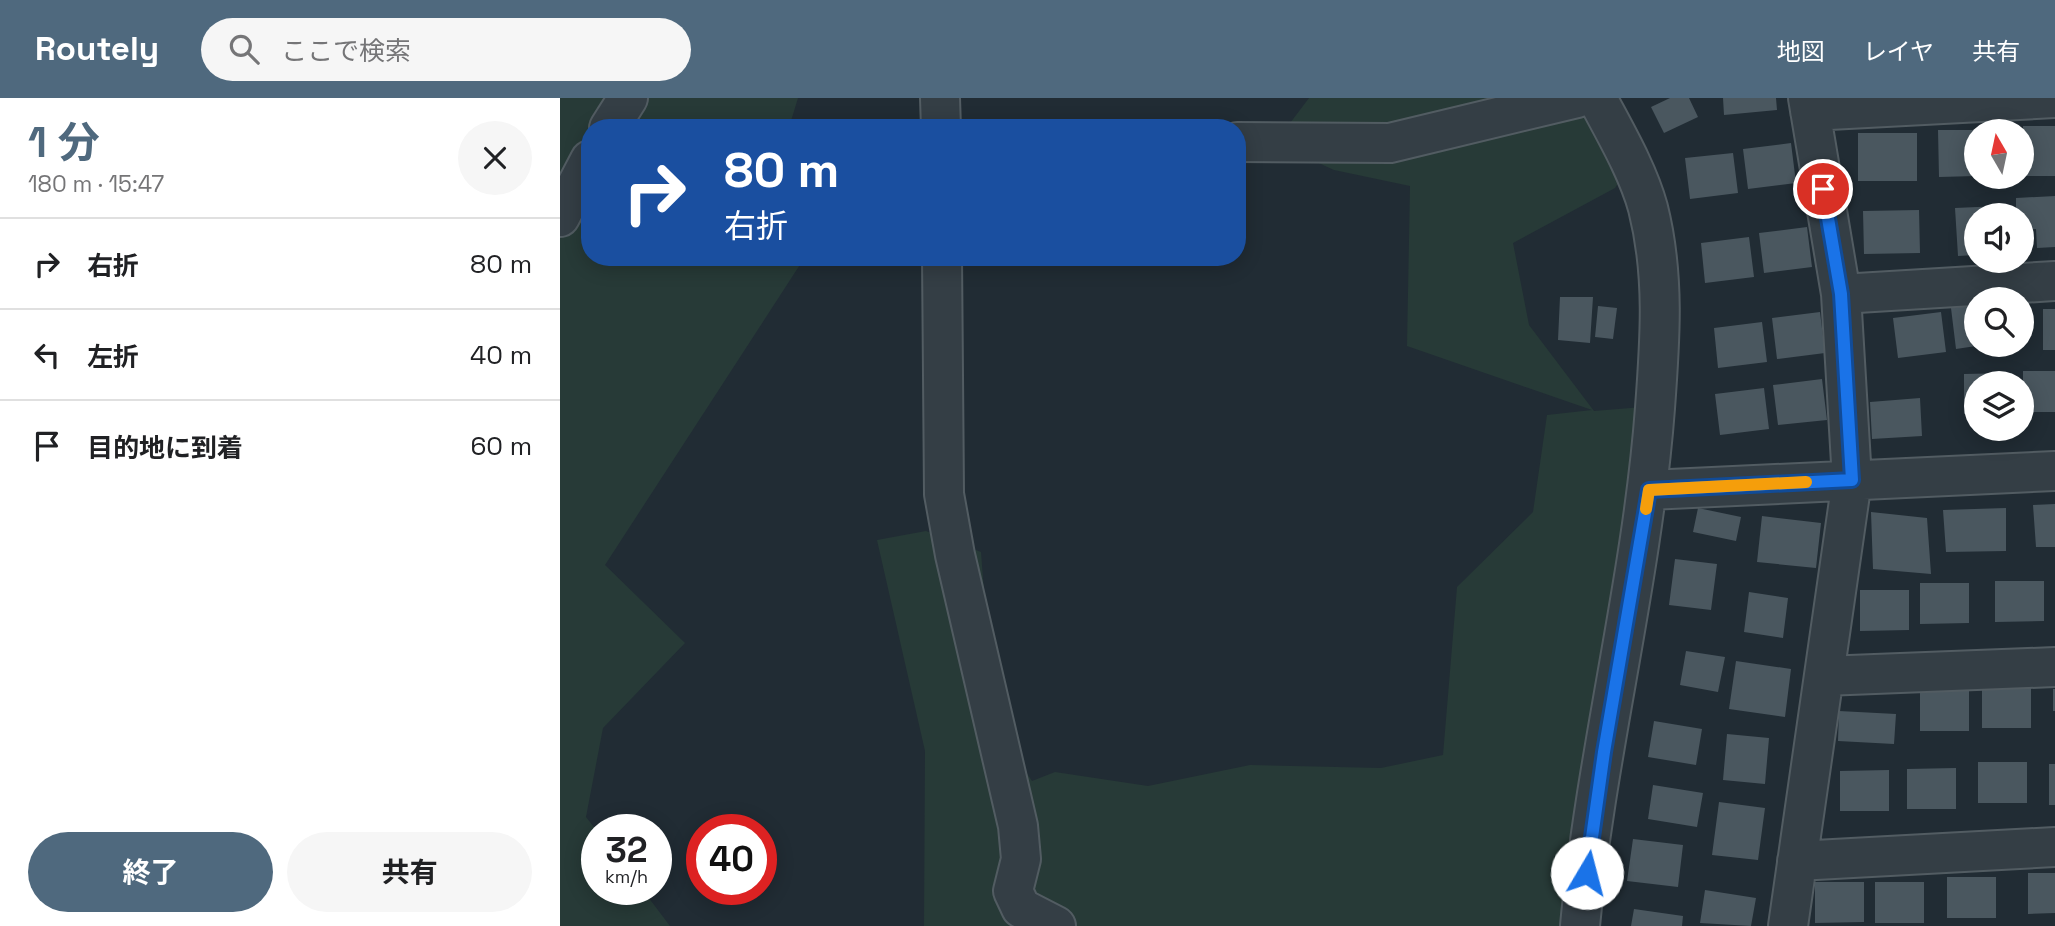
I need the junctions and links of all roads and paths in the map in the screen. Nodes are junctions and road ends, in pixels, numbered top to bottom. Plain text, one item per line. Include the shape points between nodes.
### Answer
1 (628, 98) edge
2 (940, 98) edge
3 (2055, 98) edge
4 (1601, 101) edge
5 (1809, 105) edge
6 (615, 119) edge
7 (941, 119) edge
8 (1246, 142) edge
9 (581, 177) edge
10 (560, 217) edge
11 (942, 266) edge
12 (2055, 281) edge
13 (1841, 294) junction
14 (2055, 471) edge
15 (1852, 480) junction
16 (1649, 490) junction
17 (2055, 667) edge
18 (1824, 676) junction
19 (2055, 847) edge
20 (1797, 861) junction
21 (1056, 926) edge
22 (1580, 926) edge
23 (1788, 926) edge

1 - 6 street
2 - 7 street
3 - 5 street
4 - 8 street via 1390,143
4 - 16 street via 1647,207 1660,275 1661,329
5 - 13 street
9 - 10 street
11 - 21 street via 944,494 1018,826 1021,859 1013,891 1021,908
12 - 13 street
13 - 15 street
14 - 15 street
15 - 16 street
15 - 18 street
16 - 22 street
17 - 18 street
18 - 20 street
19 - 20 street
20 - 23 street

